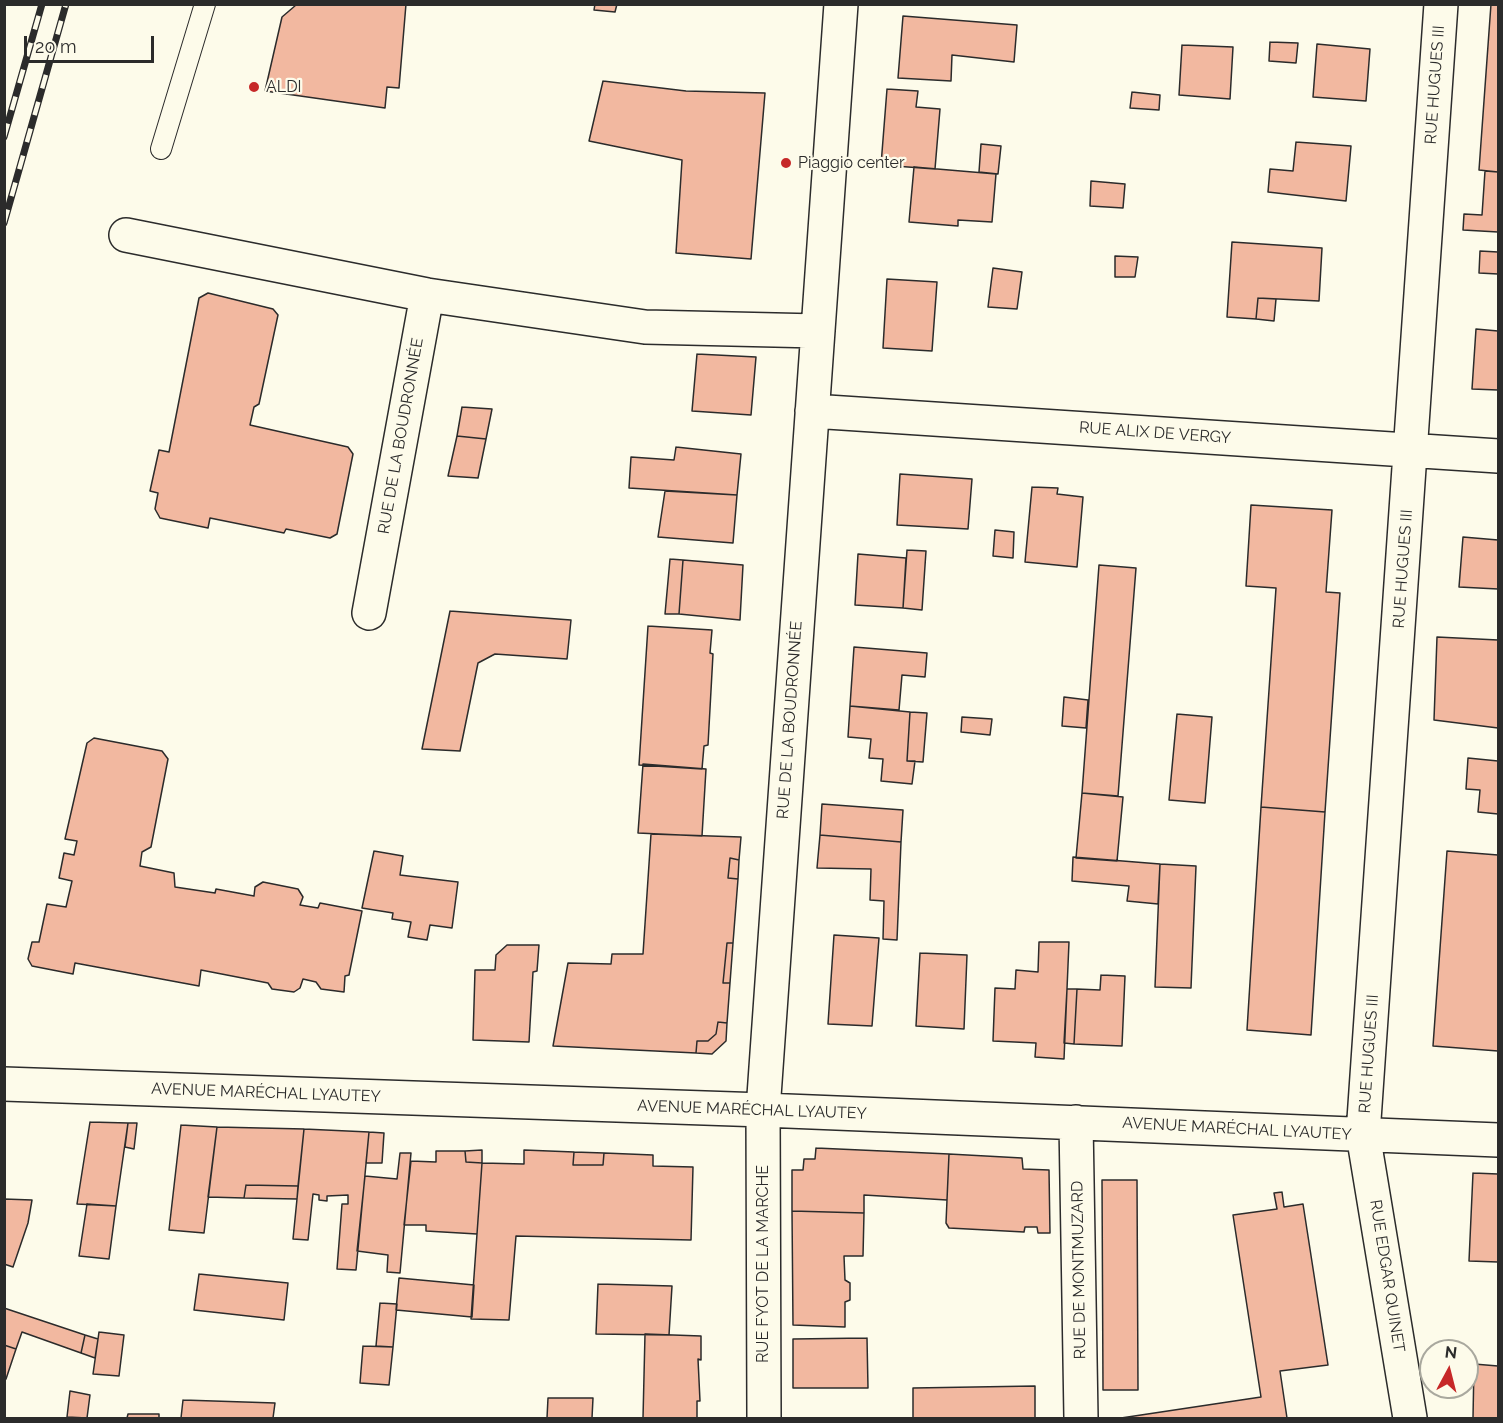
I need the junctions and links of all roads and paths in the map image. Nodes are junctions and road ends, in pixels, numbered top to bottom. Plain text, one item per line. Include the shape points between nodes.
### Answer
1 (205, 4) edge
2 (841, 4) edge
3 (1441, 4) edge
4 (161, 149) dead end
5 (126, 235) dead end
6 (426, 296) junction
7 (818, 331) junction
8 (812, 411) junction
9 (1411, 448) junction
10 (1498, 456) edge
11 (369, 613) dead end
12 (4, 1084) edge
13 (763, 1110) junction
14 (1076, 1122) junction
15 (1364, 1134) junction
16 (1498, 1140) edge
17 (764, 1419) edge
18 (1081, 1419) edge
19 (1410, 1419) edge

1 - 4 lane
2 - 7 street, RUE DE LA BOUDRONNÉE
3 - 9 street, RUE HUGUES III
5 - 6 street
6 - 7 street via 645,327
6 - 11 street, RUE DE LA BOUDRONNÉE
7 - 8 street, RUE DE LA BOUDRONNÉE
8 - 9 street, RUE ALIX DE VERGY
8 - 13 street, RUE DE LA BOUDRONNÉE
9 - 10 street, RUE ALIX DE VERGY
9 - 15 street, RUE HUGUES III
12 - 13 street, AVENUE MARÉCHAL LYAUTEY
13 - 14 street, AVENUE MARÉCHAL LYAUTEY
13 - 17 street, RUE FYOT DE LA MARCHE
14 - 15 street, AVENUE MARÉCHAL LYAUTEY
14 - 18 street, RUE DE MONTMUZARD
15 - 16 street, AVENUE MARÉCHAL LYAUTEY
15 - 19 street, RUE EDGAR QUINET

